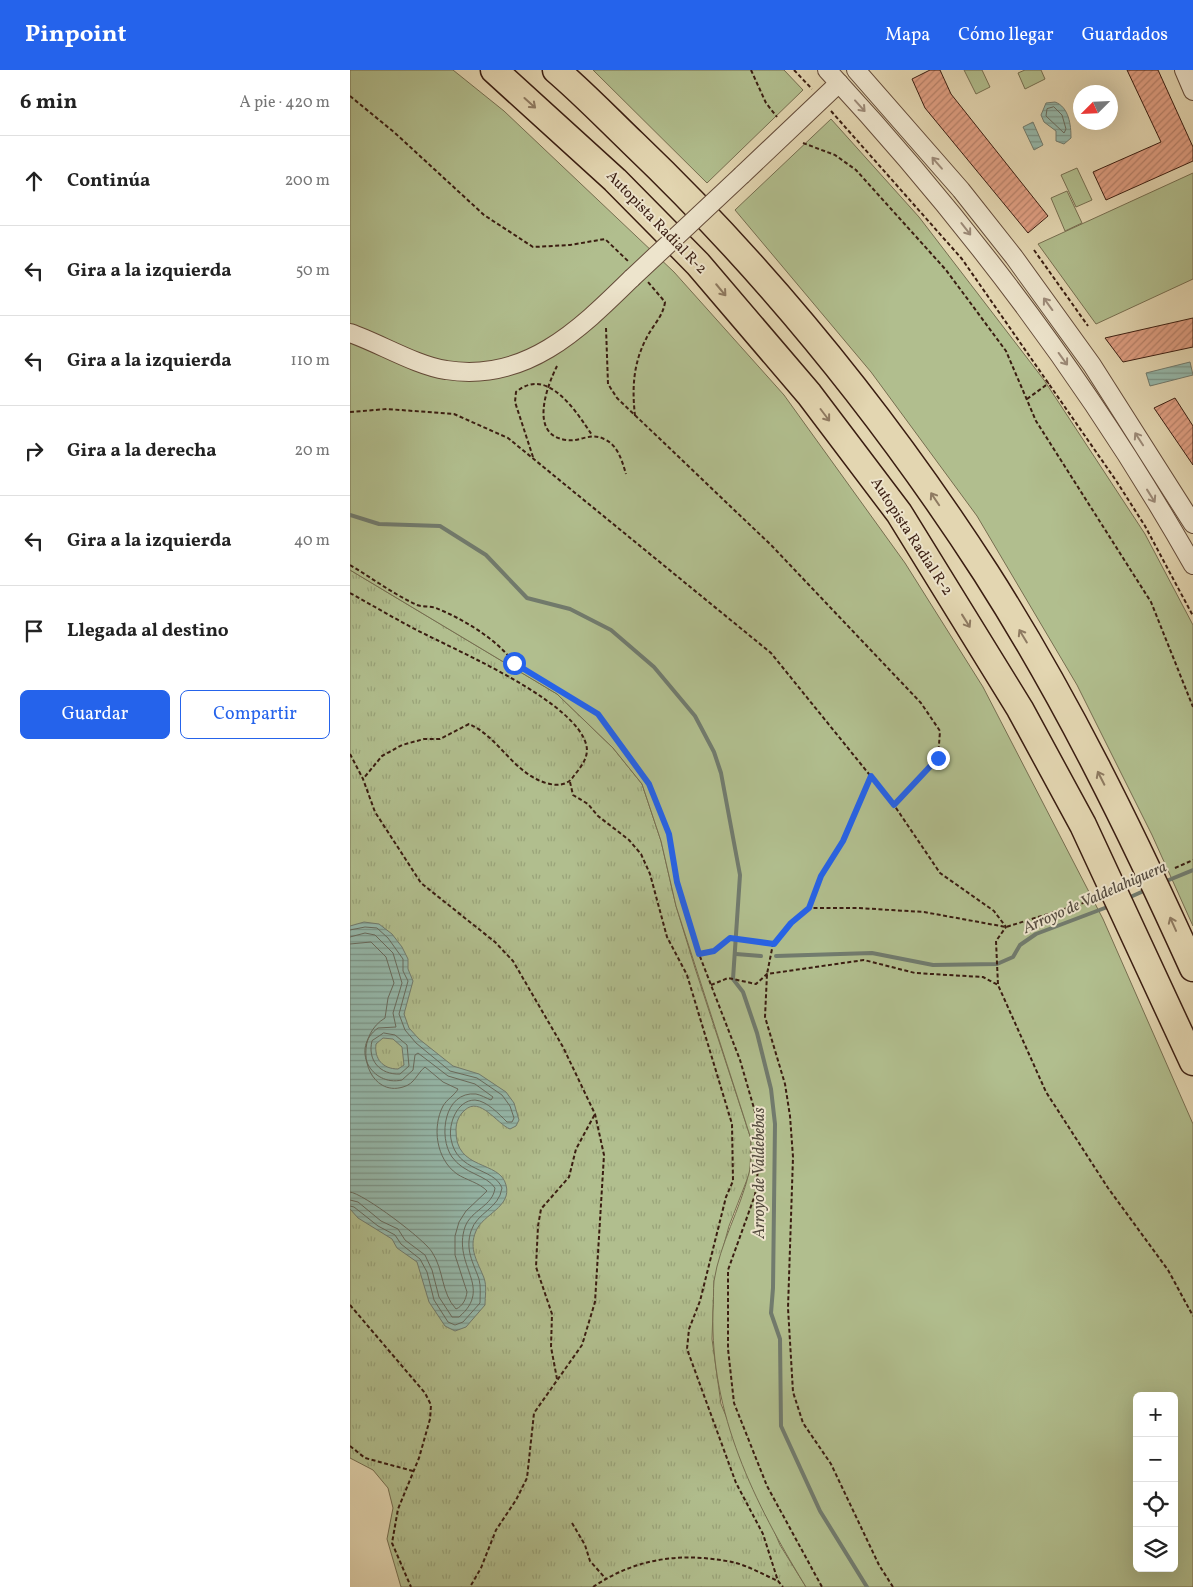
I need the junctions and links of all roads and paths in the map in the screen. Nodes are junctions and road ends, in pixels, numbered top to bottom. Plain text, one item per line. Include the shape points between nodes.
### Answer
1 (494, 70) edge
2 (556, 70) edge
3 (751, 70) edge
4 (794, 70) edge
5 (827, 70) edge
6 (1184, 70) edge
7 (861, 72) edge
8 (839, 83) junction
9 (811, 88) dead end
10 (1193, 90) edge
11 (350, 96) edge
12 (832, 111) dead end
13 (777, 117) dead end
14 (803, 143) dead end
15 (1034, 250) dead end
16 (637, 275) junction
17 (1088, 326) dead end
18 (606, 328) dead end
19 (350, 333) edge
20 (557, 366) dead end
21 (1050, 382) junction
22 (547, 387) junction
23 (1027, 399) junction
24 (350, 412) edge
25 (635, 416) junction
26 (592, 435) junction
27 (534, 459) junction
28 (626, 474) dead end
29 (1193, 524) edge
30 (350, 565) edge
31 (1193, 565) edge
32 (350, 594) edge
33 (1193, 616) edge
34 (1193, 707) edge
35 (350, 754) edge
36 (871, 776) junction
37 (363, 779) junction
38 (570, 782) junction
39 (894, 805) junction
40 (1193, 860) edge
41 (1175, 868) dead end
42 (1093, 900) dead end
43 (809, 908) junction
44 (1006, 926) junction
45 (774, 944) junction
46 (699, 954) junction
47 (1193, 968) edge
48 (767, 974) junction
49 (998, 984) junction
50 (711, 985) junction
51 (1193, 1062) edge
52 (595, 1114) junction
53 (350, 1305) edge
54 (1193, 1316) edge
55 (557, 1380) junction
56 (350, 1446) edge
57 (414, 1471) junction
58 (572, 1524) dead end
59 (606, 1579) junction
60 (778, 1581) junction
61 (411, 1587) edge
62 (470, 1587) edge
63 (593, 1587) edge
64 (783, 1587) edge
65 (822, 1587) edge
66 (893, 1587) edge

1 -> 51 highway, Autopista Radial R-2 via 615,180 698,264 809,394 899,514 1020,709 1078,817
47 -> 2 highway via 1149,871 1032,650 986,574 900,449 781,297 684,192
3 - 13 path via 766,103
4 - 9 path
5 - 8 street
6 - 10 street
29 -> 7 street via 1092,365 1014,257
8 - 16 street, bridge
8 -> 31 street via 951,209 1033,317 1075,376
11 - 16 path via 484,215 533,247 605,239 615,245
12 - 21 path via 962,259
14 - 23 path via 835,155 856,170 946,270 1006,351
15 - 17 path
16 - 19 street via 563,341 542,354 501,367 470,372 445,370
16 - 25 path via 665,302 664,311 646,338 638,358 633,380
18 - 25 path via 608,384
20 - 22 path
21 - 23 path
21 - 33 path via 1145,526
22 - 26 path via 560,392
22 - 26 path via 543,416 551,433 568,440
22 - 27 path via 536,384 522,386 516,392 514,402
23 - 34 path via 1036,420 1151,602
24 - 27 path via 388,409 454,414 508,438
25 - 39 path via 772,546 921,704 940,730 938,758
26 - 28 path via 605,439 616,450
27 - 36 path via 771,653
30 - 46 path via 402,598 419,606 434,607 469,626 505,650 514,663 598,714 649,784 669,834 677,882
32 - 38 path via 468,654 551,702 582,734 587,745 586,761
35 - 37 path
36 - 39 path
36 - 43 path via 843,841 821,876
37 - 38 path via 382,756 402,745 440,739 469,724 479,728 521,770 546,783 560,785
37 - 52 path via 375,812 421,883 495,942 513,961 563,1048
38 - 60 path via 573,795 588,804 641,854 650,874 667,937 687,975 725,1098 733,1134 733,1181 700,1302 689,1329 687,1349 736,1483 763,1534
39 - 44 path via 940,873 994,911
40 - 41 path
42 - 44 path
43 - 44 path via 924,912
43 - 45 path
44 - 49 path via 996,941
45 - 46 path via 730,938 714,951
45 - 48 path
46 - 50 path
48 - 49 path via 864,960 915,973 983,977
48 - 50 path via 756,984 728,978
48 - 66 path via 766,1017 786,1084 792,1149 788,1308 793,1392 803,1424 831,1464 879,1565
49 - 54 path via 1046,1092 1108,1188 1168,1270
50 - 65 path via 740,1060 762,1136 755,1195 728,1270 728,1349 734,1403 767,1486
52 - 55 path via 604,1155 596,1302 582,1346
52 - 55 path via 576,1149 569,1177 541,1209 538,1226 536,1267 552,1314 551,1347
53 - 57 path via 426,1393 431,1405
55 - 62 path via 534,1413 527,1478 496,1530
56 - 57 path via 364,1458
57 - 61 path via 398,1509 392,1543
58 - 59 path via 585,1545 590,1561
59 - 60 path via 642,1562 680,1556 734,1562
59 - 63 path
60 - 64 path

